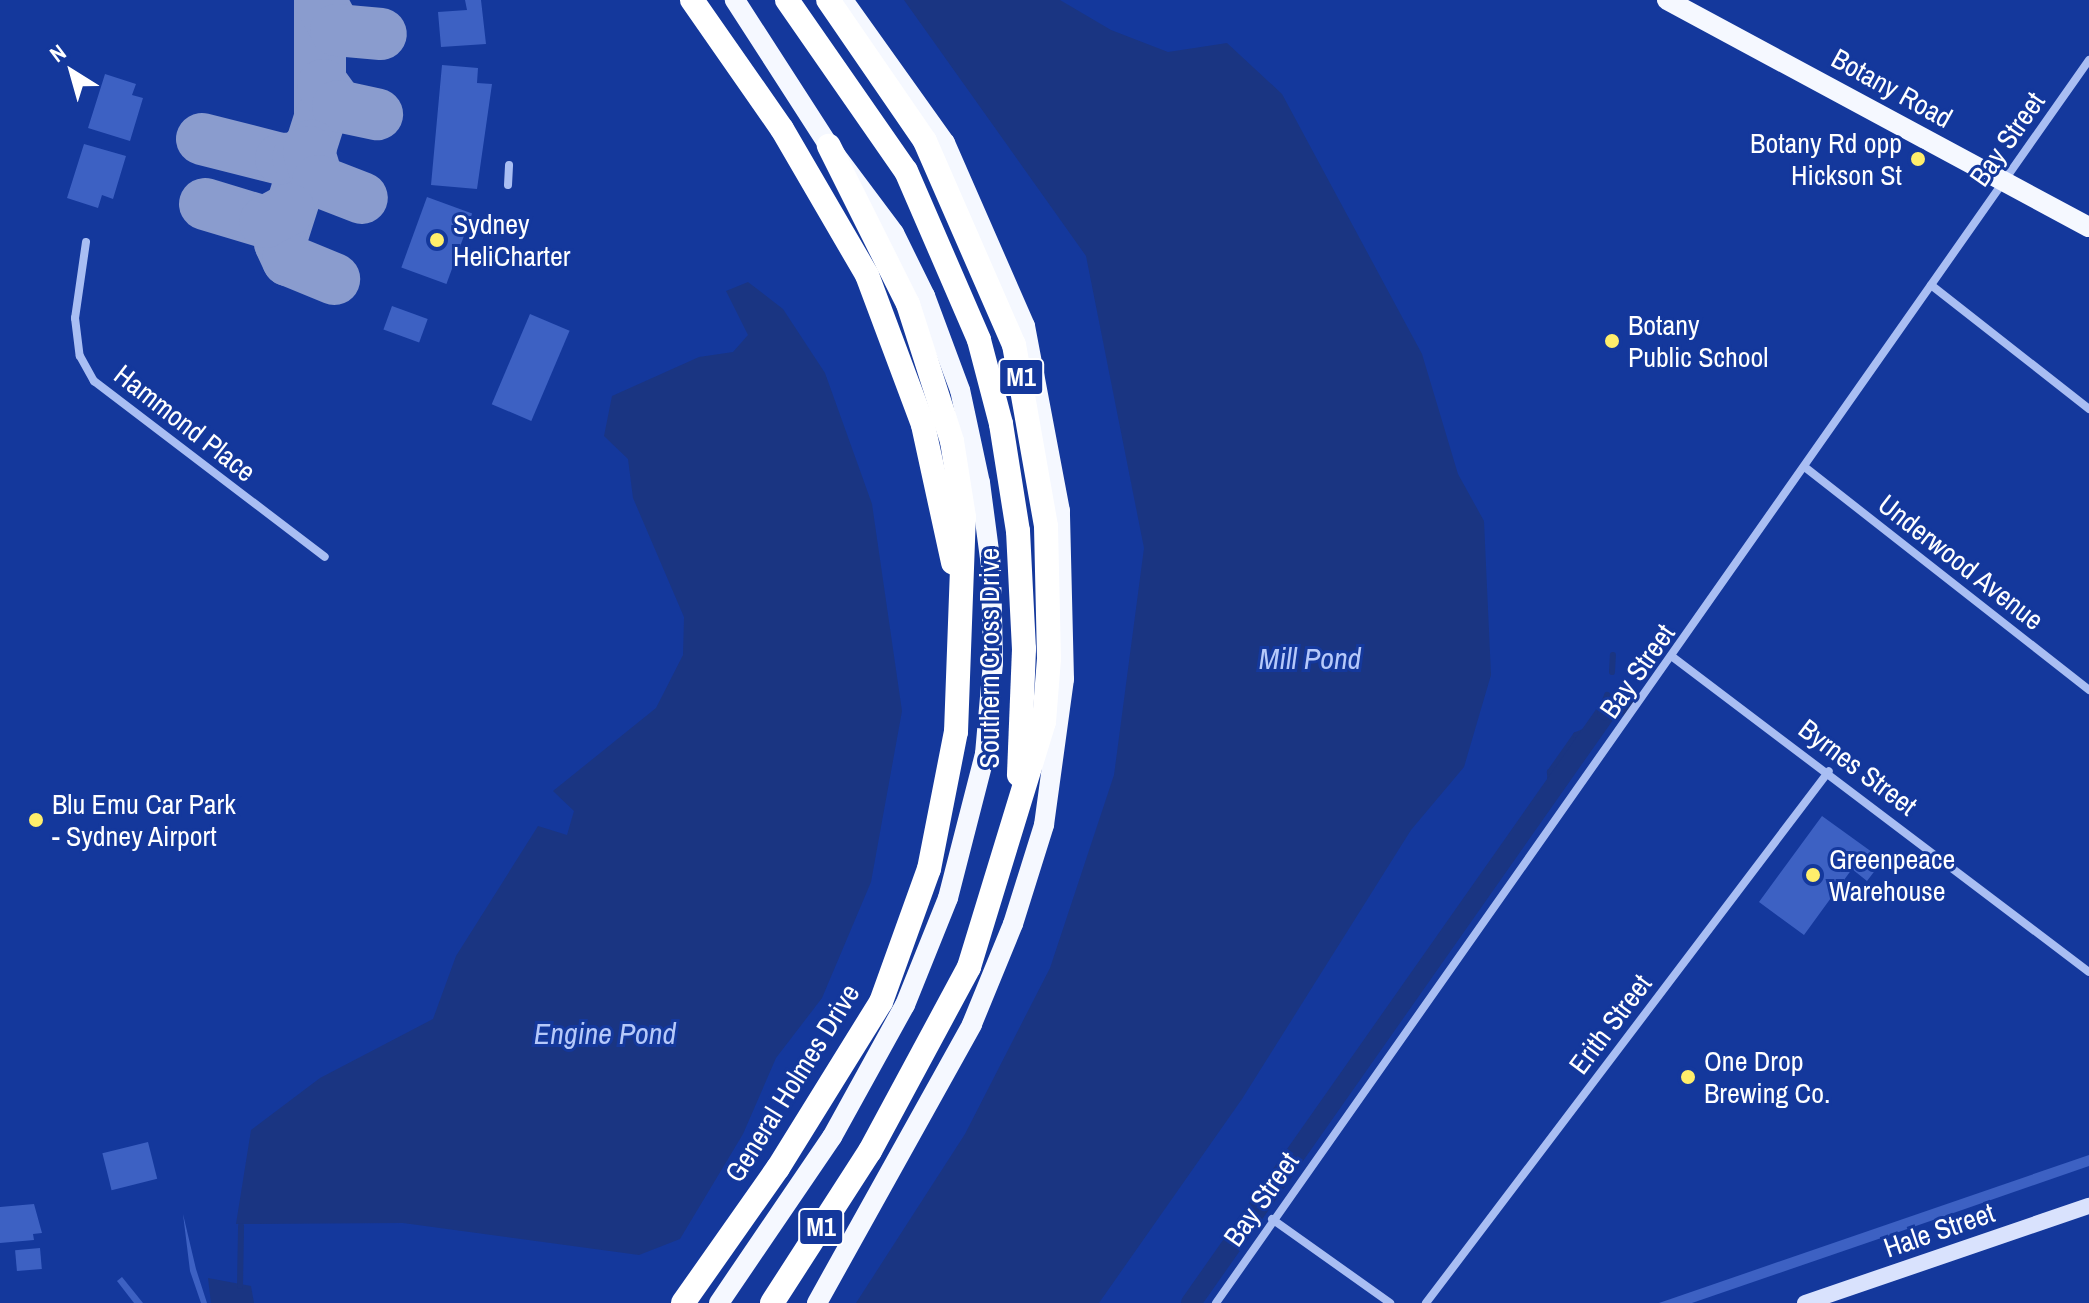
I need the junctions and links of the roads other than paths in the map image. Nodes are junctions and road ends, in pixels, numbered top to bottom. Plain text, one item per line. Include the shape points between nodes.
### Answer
1 (692, 0) edge
2 (735, 0) edge
3 (787, 0) edge
4 (828, 0) edge
5 (843, 0) edge
6 (1667, 0) edge
7 (2089, 60) edge
8 (829, 146) junction
9 (509, 165) dead end
10 (2004, 181) junction
11 (508, 185) dead end
12 (2089, 227) edge
13 (86, 242) dead end
14 (1931, 285) junction
15 (2089, 409) edge
16 (1806, 468) junction
17 (325, 557) dead end
18 (960, 597) junction
19 (1674, 658) junction
20 (2089, 690) edge
21 (1829, 771) junction
22 (1019, 797) junction
23 (2089, 972) edge
24 (2089, 1206) edge
25 (1272, 1219) junction
26 (683, 1303) edge
27 (719, 1303) edge
28 (772, 1303) edge
29 (817, 1303) edge
30 (1216, 1303) edge
31 (1390, 1303) edge
32 (1426, 1303) edge
33 (1805, 1303) edge

1 - 18 highway, Southern Cross Drive / M1 via 837,215 902,355
2 - 8 main road
3 - 22 highway, Southern Cross Drive / M1 via 865,106 945,250 979,340 1001,424 1023,590
4 - 22 highway, M1 via 925,141 988,279 1025,391 1046,526 1049,659 1044,722
5 - 29 main road via 945,143 1025,326 1060,511 1064,679 1044,825 1013,924 972,1024
6 - 10 main road, Botany Road
7 - 10 street, Bay Street
8 - 18 highway via 934,372 964,517
8 - 27 main road via 894,233 960,390 991,566 993,663 985,754 948,898 905,1005 832,1137
9 - 11 street
10 - 12 main road, Botany Road
10 - 14 street, Bay Street
13 - 17 street, Hammond Place via 75,318 80,356 94,381
14 - 15 street
14 - 16 street, Bay Street
16 - 19 street, Bay Street
16 - 20 street, Underwood Avenue
18 - 26 highway, General Holmes Drive / M1 via 956,732 929,869 907,940 843,1068
19 - 21 street, Byrnes Street
19 - 25 street, Bay Street
21 - 23 street, Byrnes Street
21 - 32 street, Erith Street
22 - 28 highway, M1 via 991,908 942,1023
24 - 33 street, Hale Street
25 - 30 street, Bay Street
25 - 31 street

